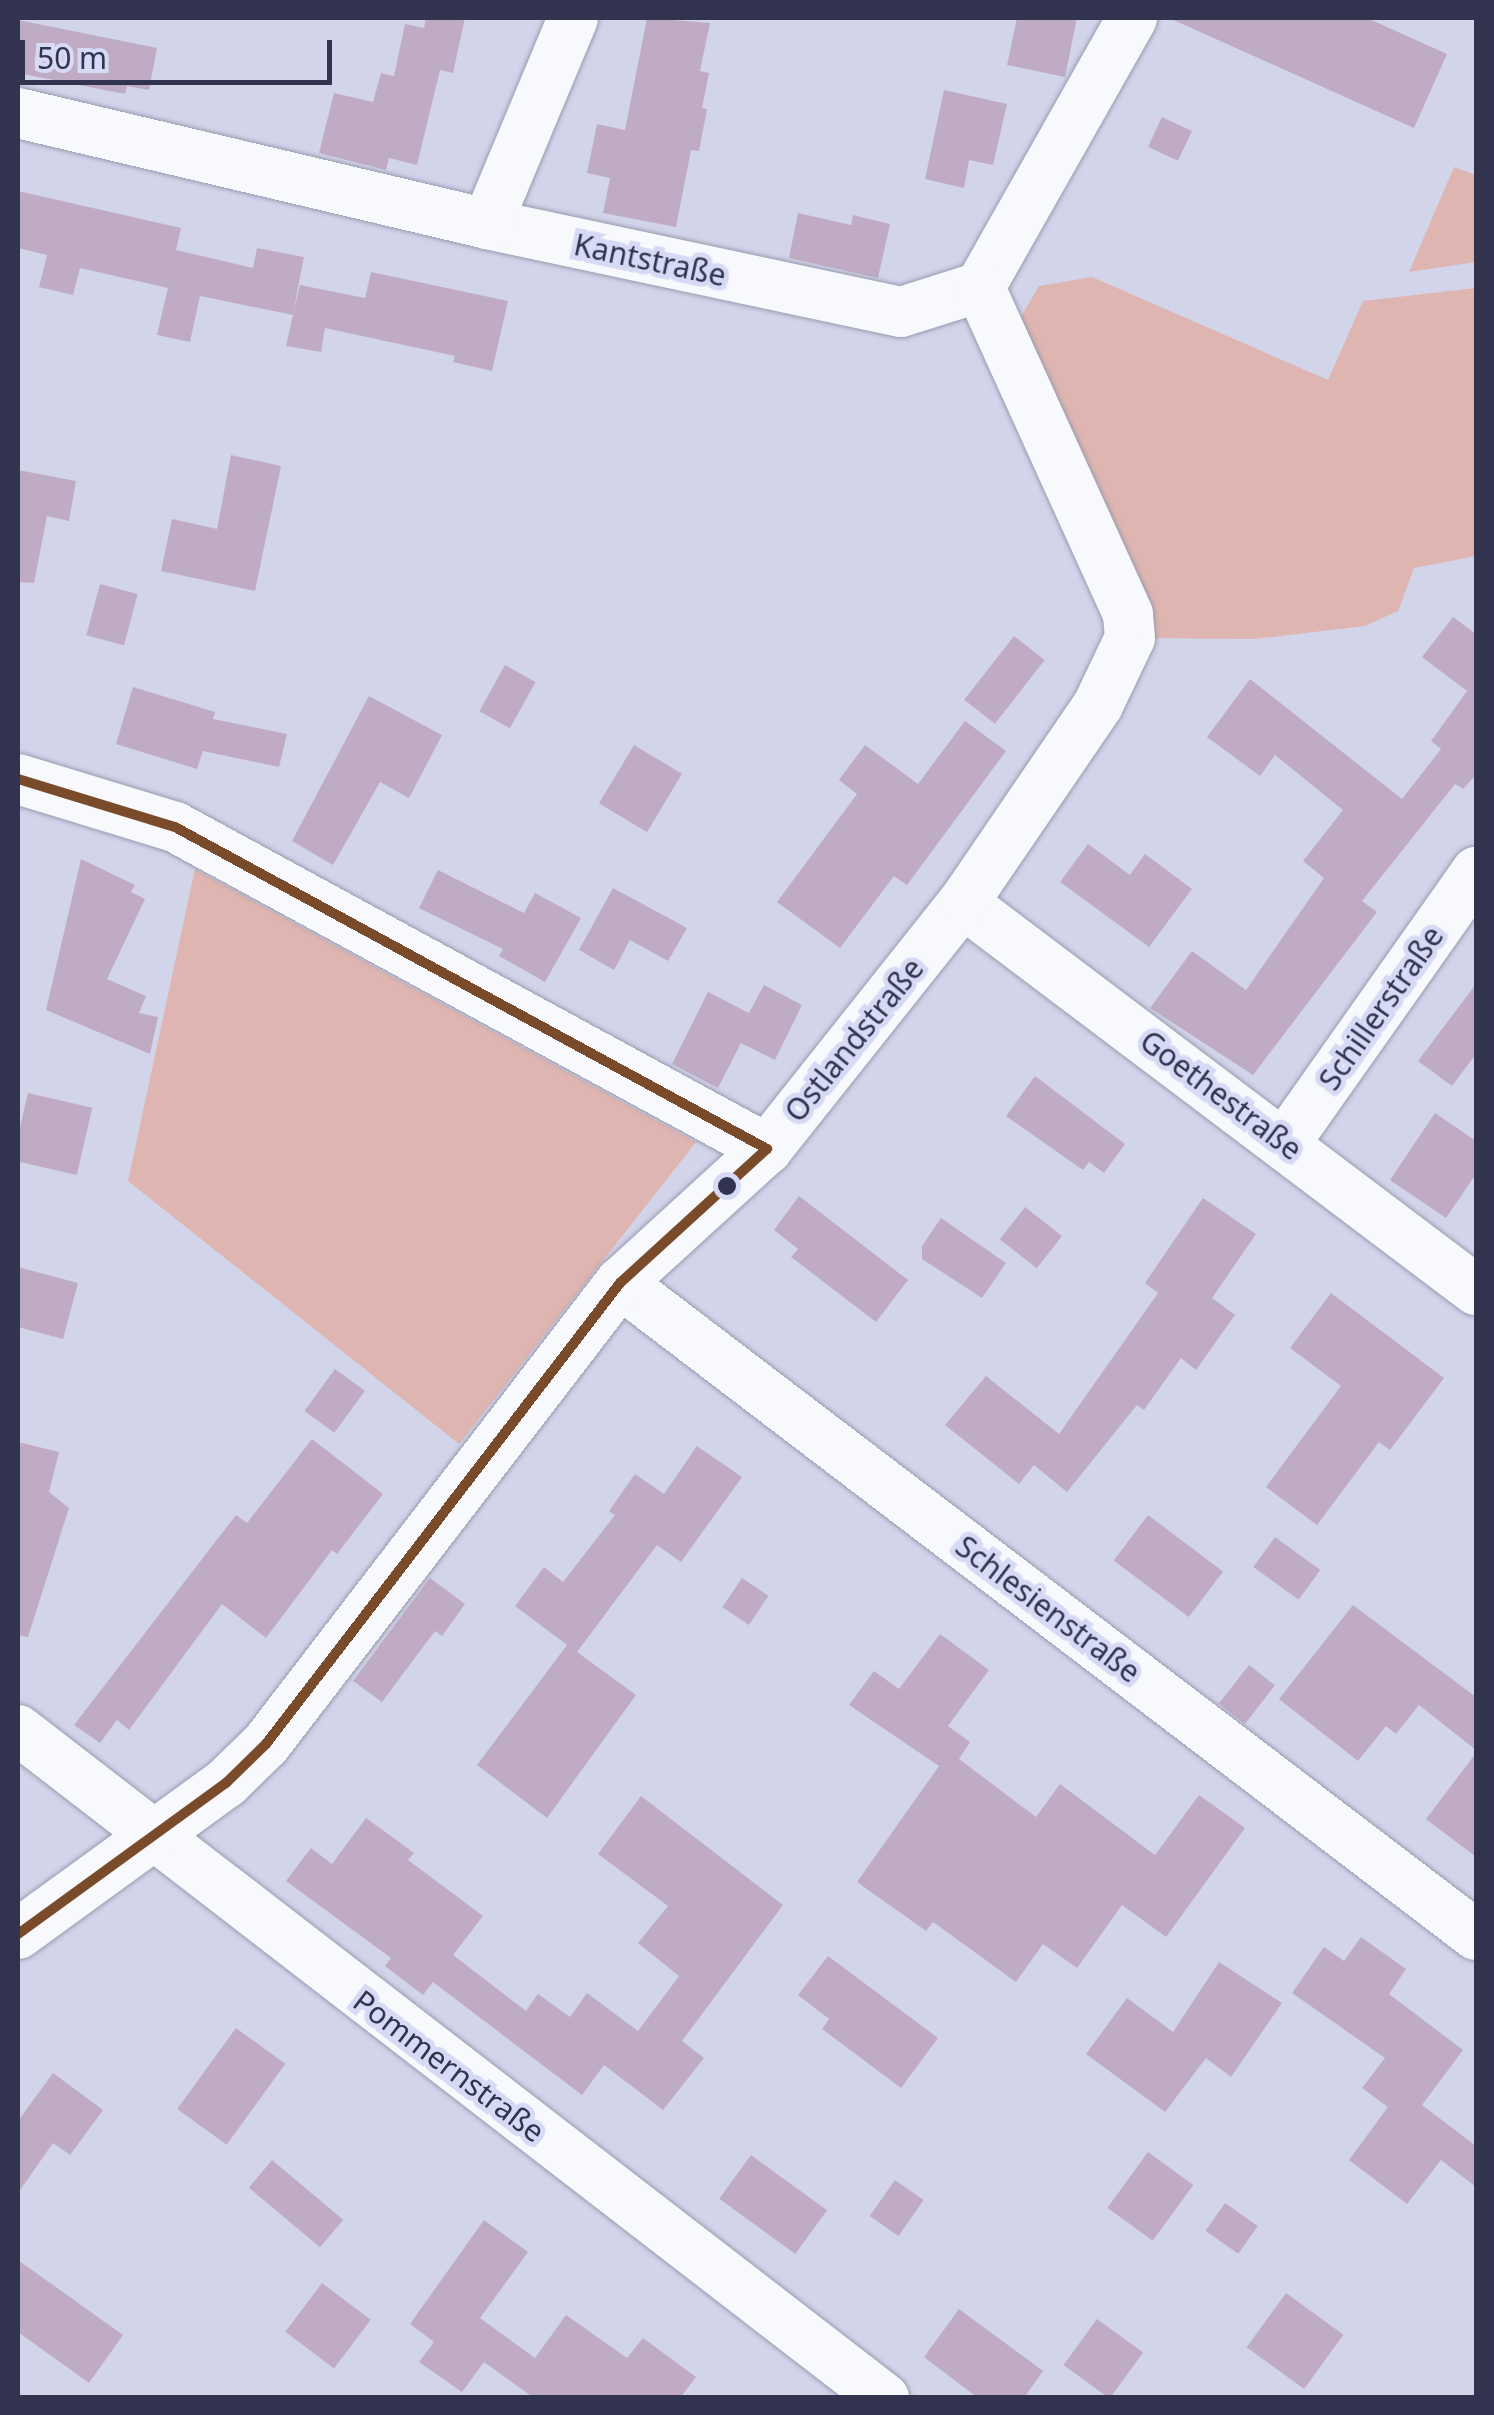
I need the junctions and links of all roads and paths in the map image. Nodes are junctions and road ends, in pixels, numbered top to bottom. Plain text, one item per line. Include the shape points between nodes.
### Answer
1 (573, 18) edge
2 (1132, 18) edge
3 (18, 113) edge
4 (487, 224) junction
5 (980, 287) junction
6 (18, 779) edge
7 (1476, 872) edge
8 (964, 903) junction
9 (1285, 1143) junction
10 (767, 1149) junction
11 (620, 1283) junction
12 (1476, 1290) edge
13 (18, 1730) edge
14 (148, 1835) junction
15 (18, 1934) edge
16 (1476, 1935) edge
17 (884, 2398) edge

1 - 4 street
2 - 5 street
3 - 4 street, Kantstraße
4 - 5 street, Kantstraße via 901,312
5 - 8 street, Ostlandstraße via 1125,605 1130,638 1098,705
6 - 10 street via 175,827
7 - 9 street, Schillerstraße
8 - 9 street, Goethestraße
8 - 10 street, Ostlandstraße
9 - 12 street, Goethestraße
10 - 11 street, Ostlandstraße
11 - 14 street, Ostlandstraße via 266,1744 226,1784
11 - 16 street, Schlesienstraße
13 - 14 street, Pommernstraße
14 - 15 street, Ostlandstraße
14 - 17 street, Pommernstraße

